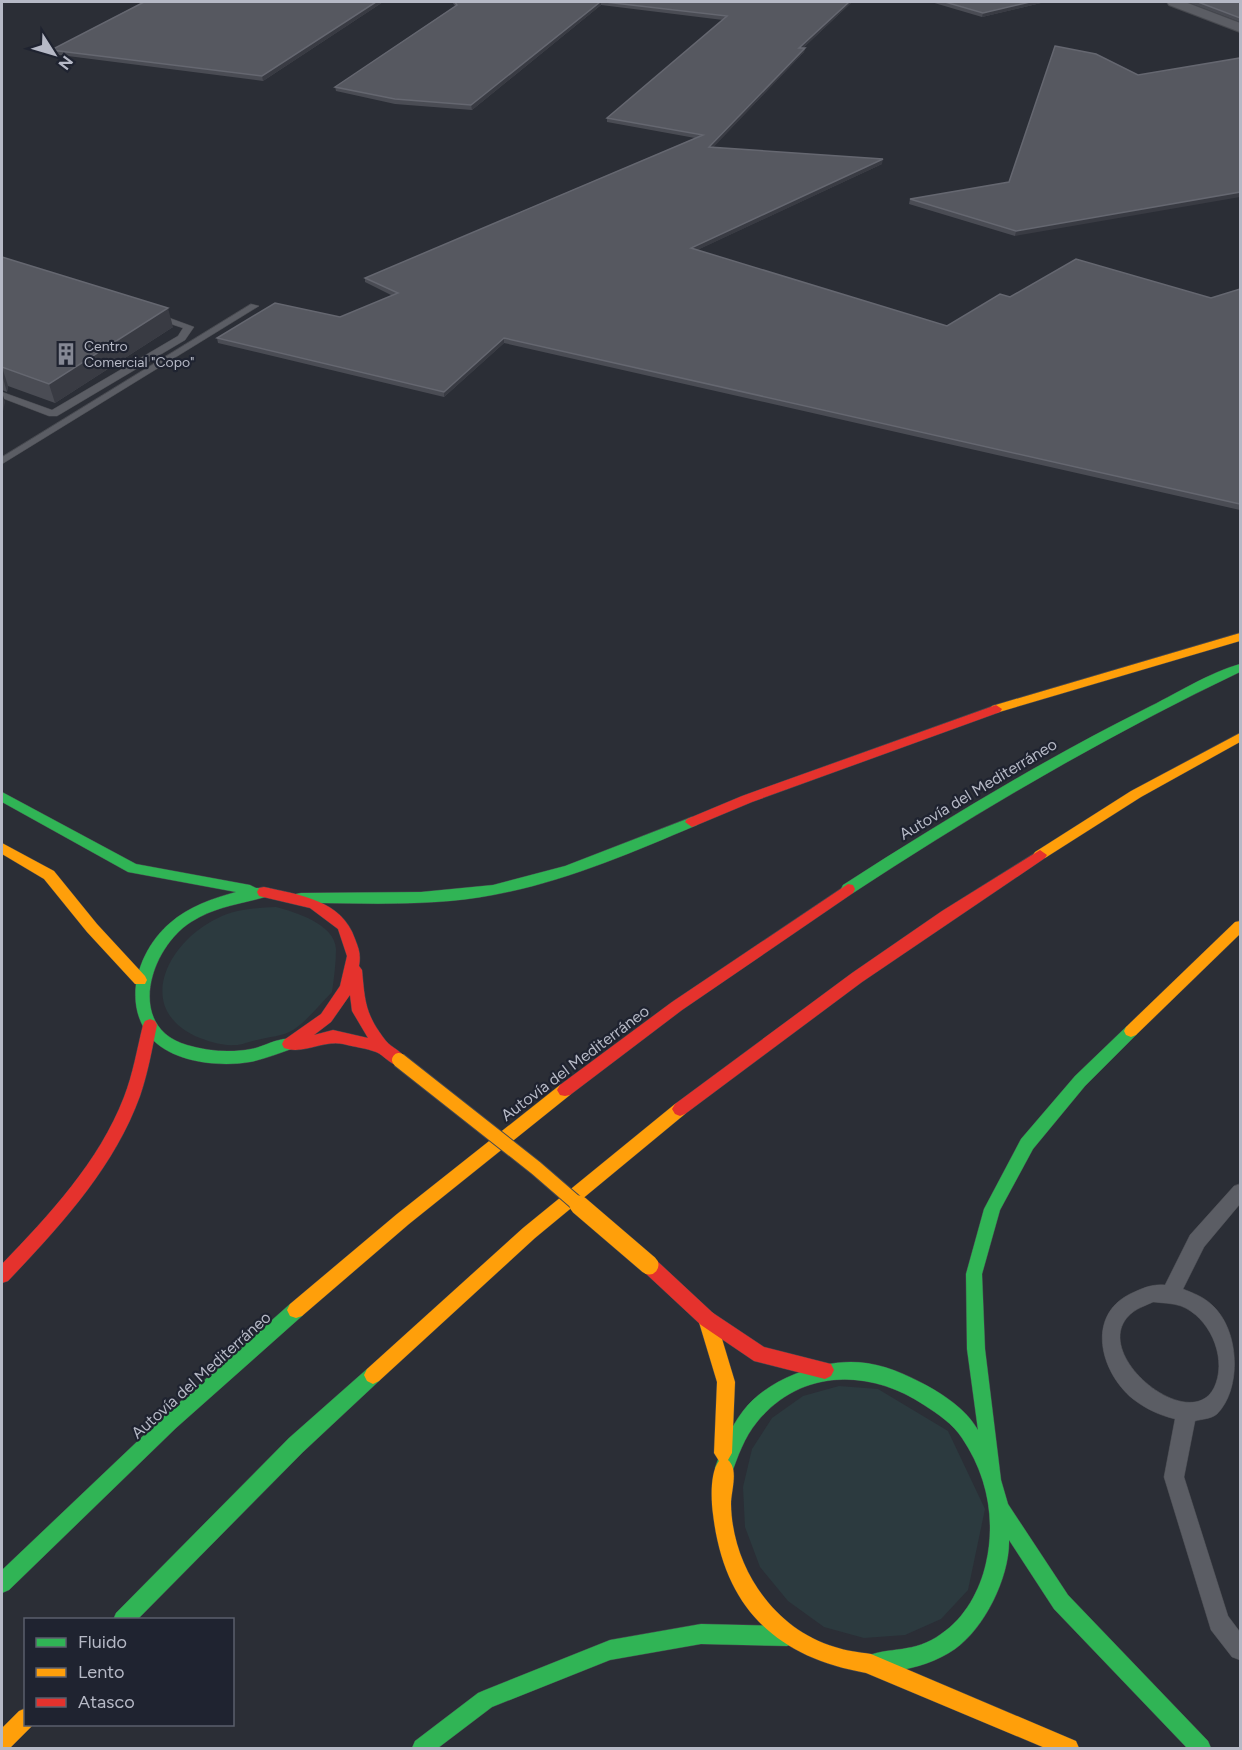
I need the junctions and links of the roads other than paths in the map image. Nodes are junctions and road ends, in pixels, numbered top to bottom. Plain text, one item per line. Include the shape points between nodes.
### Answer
1 (1174, 2) edge
2 (1240, 28) edge
3 (254, 306) dead end
4 (178, 320) dead end
5 (2, 395) edge
6 (2, 461) edge
7 (1240, 637) edge
8 (1240, 668) edge
9 (1240, 737) edge
10 (2, 786) edge
11 (12, 802) edge
12 (2, 848) edge
13 (264, 892) junction
14 (301, 898) junction
15 (1240, 926) edge
16 (354, 965) junction
17 (140, 980) junction
18 (150, 1025) junction
19 (382, 1047) junction
20 (284, 1048) junction
21 (1240, 1192) edge
22 (2, 1275) edge
23 (1171, 1294) junction
24 (707, 1319) junction
25 (1237, 1342) edge
26 (830, 1371) junction
27 (1186, 1412) junction
28 (723, 1465) junction
29 (993, 1478) junction
30 (1001, 1510) junction
31 (2, 1583) edge
32 (125, 1618) edge
33 (787, 1636) junction
34 (1240, 1649) edge
35 (873, 1666) junction
36 (24, 1720) edge
37 (2, 1742) edge
38 (422, 1749) edge
39 (1069, 1749) edge
40 (1200, 1749) edge

1 - 2 street
3 - 6 lane
4 - 5 lane via 186,316 150,310 189,327 182,338 53,414
7 - 14 main road via 974,716 546,878 492,890 430,897
8 - 31 main road, Autovía del Mediterráneo via 1077,750 894,858 725,971 623,1046 463,1169 235,1363
9 - 32 main road via 1136,794 955,908 787,1026 659,1126 529,1233 305,1437
10 - 11 street
11 - 13 main road via 133,868
12 - 17 main road via 49,875
13 - 14 main road
13 - 17 main road via 231,897 199,909 171,929 151,953
14 - 16 main road via 324,908 341,924 351,943
15 - 29 main road via 1080,1081 1027,1144 992,1209 974,1274 976,1349
16 - 19 main road via 359,1011
16 - 20 main road via 349,989 334,1012 312,1033
17 - 18 main road via 140,1004
18 - 20 main road via 168,1043 192,1054 221,1060 253,1057
18 - 22 main road via 132,1096 101,1161 40,1237
19 - 20 main road via 333,1036
19 - 24 main road, bridge via 536,1168
21 - 23 lane via 1197,1240
23 - 25 lane via 1209,1313
23 - 27 lane via 1152,1293 1122,1307 1113,1322 1111,1339 1114,1358 1125,1378 1142,1395 1164,1407
24 - 26 main road via 760,1355
24 - 28 main road via 726,1382
25 - 27 lane via 1234,1385 1223,1400 1207,1410
26 - 28 main road via 794,1380 763,1400 738,1429
26 - 29 main road via 871,1372 912,1387 970,1433
27 - 34 lane via 1173,1478 1219,1622
28 - 33 main road via 718,1510 728,1557 751,1600
29 - 30 main road
30 - 35 main road via 1001,1557 986,1600 958,1636 919,1659
30 - 40 main road via 1061,1602
33 - 35 main road via 828,1658
33 - 38 main road via 701,1634 610,1650 485,1700
35 - 39 main road
36 - 37 main road

